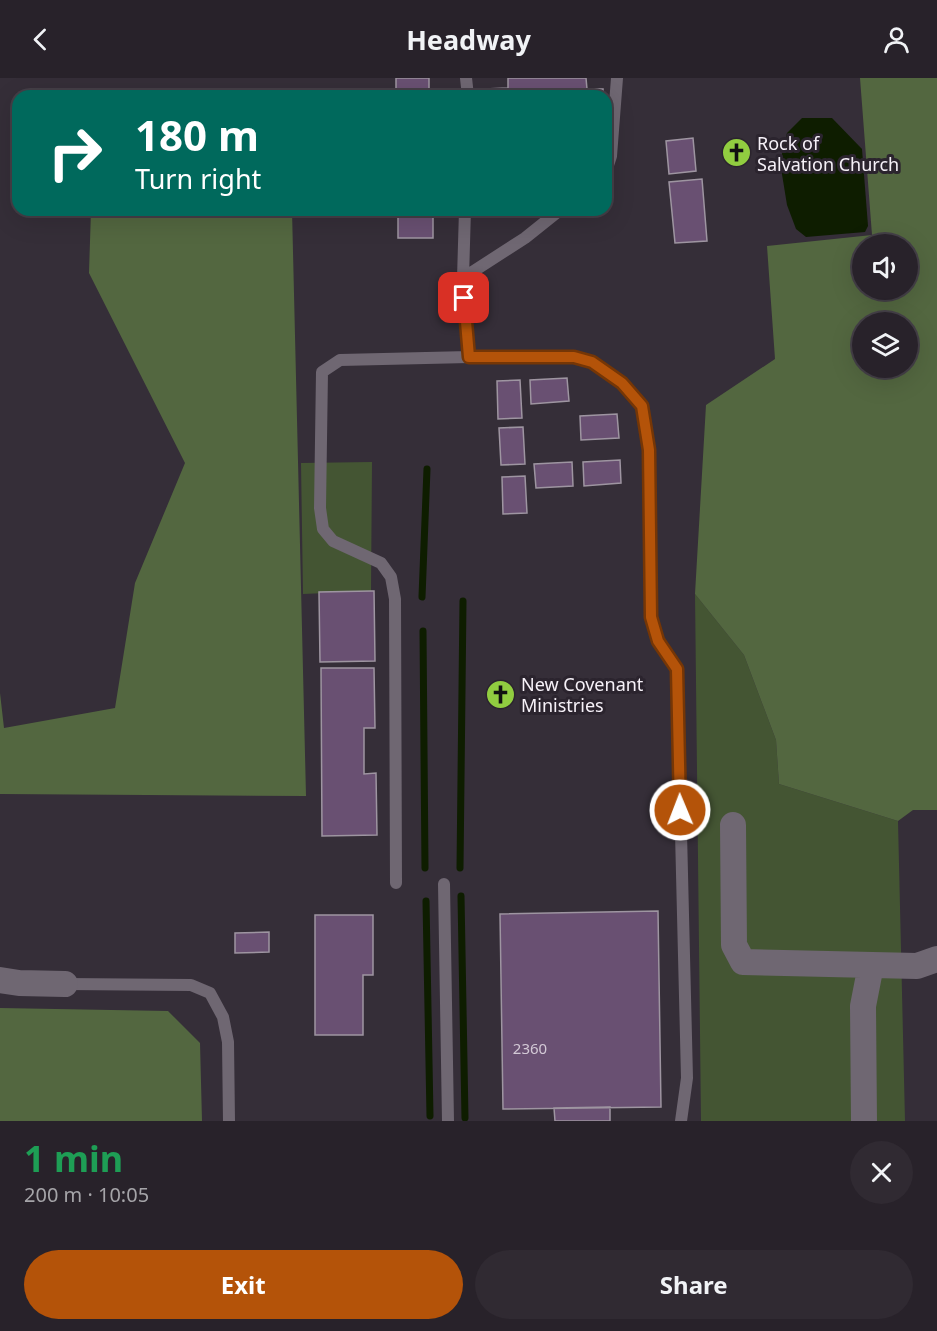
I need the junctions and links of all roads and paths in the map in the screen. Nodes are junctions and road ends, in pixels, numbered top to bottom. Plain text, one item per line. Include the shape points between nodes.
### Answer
1 (617, 78) edge
2 (612, 143) edge
3 (465, 216) edge
4 (552, 216) edge
5 (463, 278) junction
6 (469, 357) junction
7 (733, 825) dead end
8 (396, 883) dead end
9 (444, 884) dead end
10 (937, 959) edge
11 (871, 964) junction
12 (0, 980) edge
13 (65, 984) joint
14 (229, 1121) edge
15 (448, 1121) edge
16 (681, 1121) edge
17 (864, 1121) edge

1 - 2 lane
3 - 5 lane
4 - 5 lane
5 - 6 lane
6 - 8 lane via 340,360 322,372 323,529 333,542 381,563 391,577 395,599
6 - 16 lane via 574,357 592,362 622,383 642,406 649,450 651,617 658,641 677,669 687,1078
7 - 11 street via 734,945 743,962
9 - 15 lane
10 - 11 street via 917,966
11 - 17 street via 863,1006
12 - 13 street
13 - 14 lane via 191,985 210,993 223,1017 228,1041

